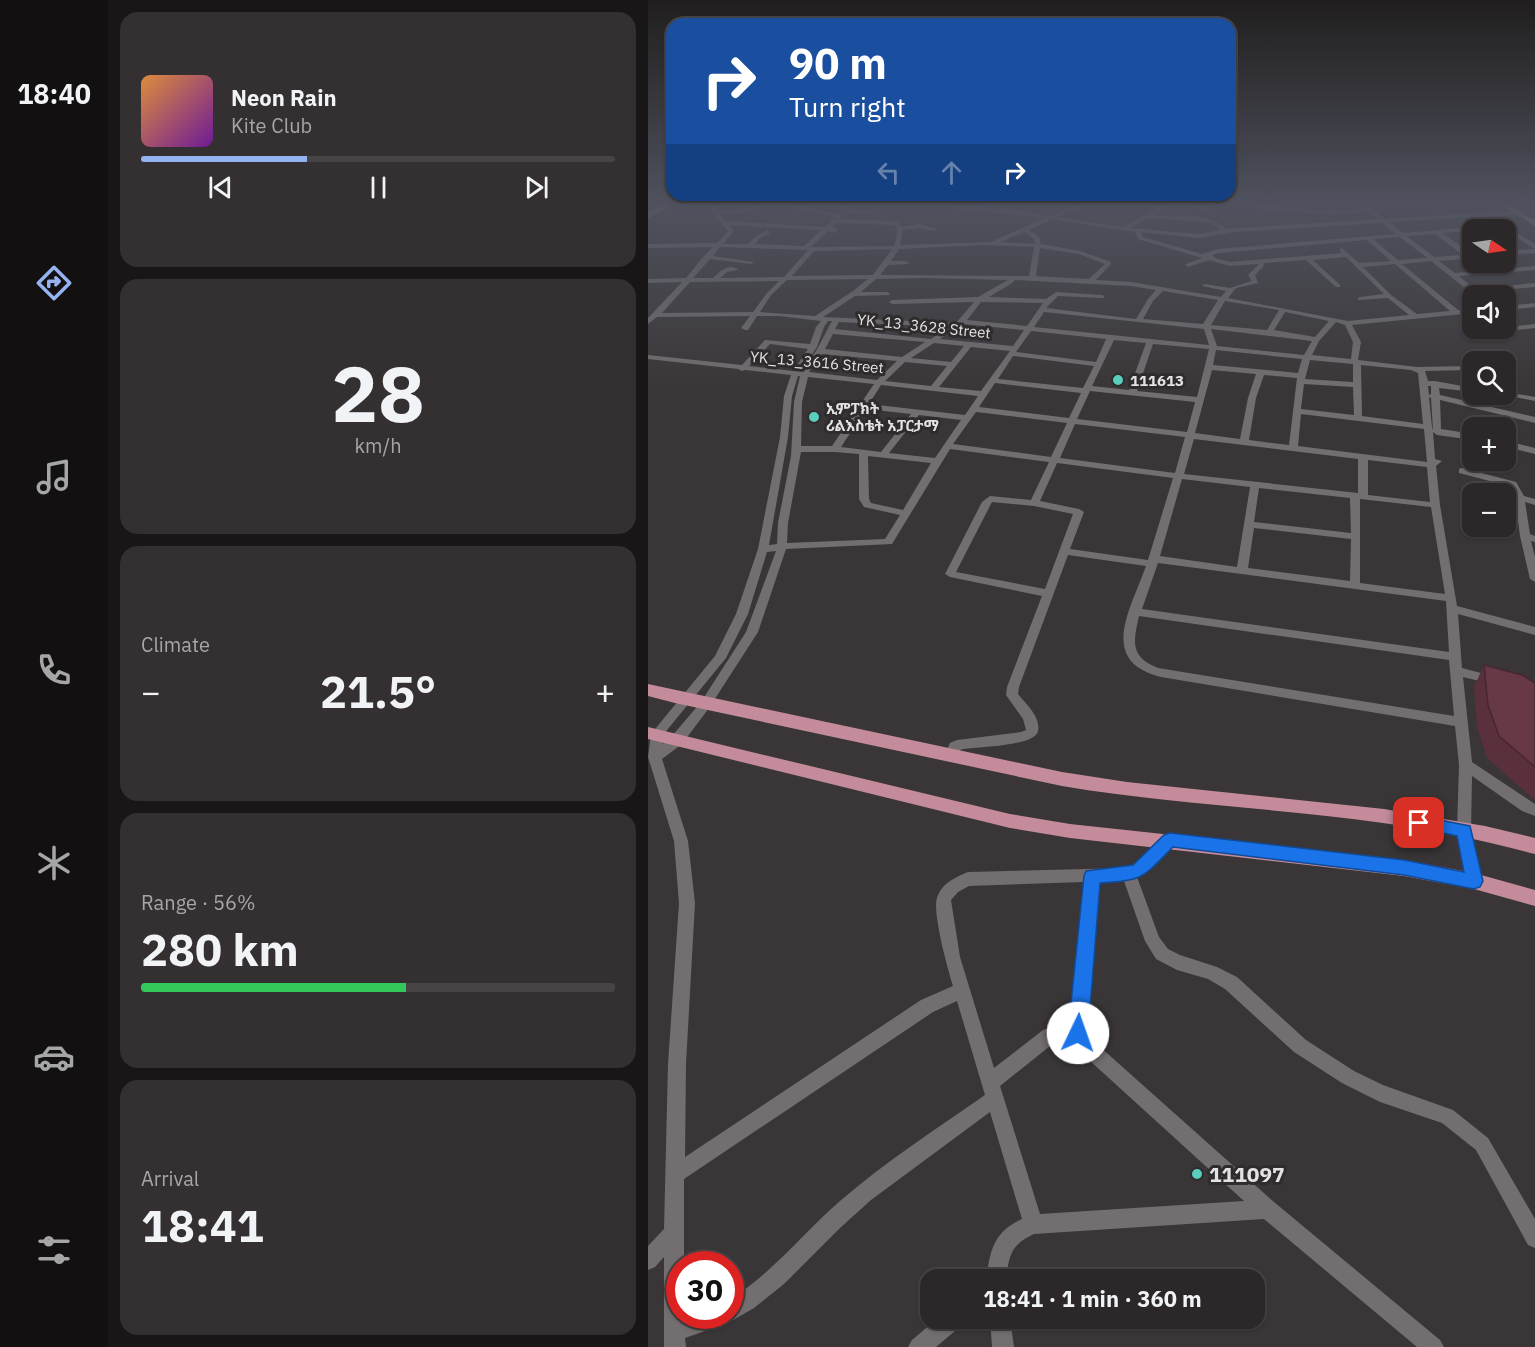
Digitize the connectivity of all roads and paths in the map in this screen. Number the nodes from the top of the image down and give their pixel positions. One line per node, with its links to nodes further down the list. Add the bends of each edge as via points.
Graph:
1 (698, 266): 23 (street)
2 (799, 266): 22 (street)
3 (884, 266): 17 (street)
4 (1035, 266): 19 (street)
5 (1106, 266): 25 (street)
6 (1260, 266): 32 (street, via 1251,275 1256,282)
7 (1316, 266): 29 (street)
8 (1359, 266): 35 (street)
9 (1401, 266): 47 (street)
10 (1442, 266): 15 (street)
11 (963, 268): 16 (street)
12 (1535, 268): 15 (street)
13 (735, 269): 24 (street, via 725,270)
14 (840, 272): 20 (street)
15 (1453, 275): 26 (street)
16 (960, 277): 17 (street); 18 (street)
17 (873, 278): 20 (street); 33 (street)
18 (1013, 278): 19 (street); 38 (street)
19 (1032, 278): 25 (street)
20 (834, 279): 22 (street)
21 (648, 280): 23 (street)
22 (783, 280): 24 (street); 48 (street)
23 (685, 281): 24 (street); 49 (street)
24 (713, 281)
25 (1091, 281): 31 (street)
26 (1466, 285)
27 (1535, 285): 30 (street)
28 (1205, 286): 32 (street)
29 (1338, 286)
30 (1516, 288)
31 (1160, 290): 39 (street); 52 (street)
32 (1231, 290): 39 (street)
33 (854, 294): 34 (street); 51 (street, via 825,311)
34 (887, 294)
35 (1389, 296): 37 (street); 50 (street)
36 (1102, 297): 40 (street, via 1056,294)
37 (1360, 299)
38 (980, 300): 40 (street); 41 (street); 56 (street)
39 (1222, 300): 44 (street); 59 (street)
40 (1048, 301): 45 (street)
41 (892, 302)
42 (1535, 305): 43 (street)
43 (1516, 307)
44 (1283, 309): 53 (street); 63 (street)
45 (1043, 310): 52 (street); 61 (street)
46 (1462, 312): 47 (street)
47 (1457, 313): 50 (street)
48 (756, 314): 49 (street); 51 (street); 58 (street)
49 (657, 315): 54 (street)
50 (1416, 317): 55 (street)
51 (827, 319): 56 (street); 62 (street); 70 (street, via 820,327)
52 (1138, 321): 59 (street)
53 (1333, 321): 55 (street); 65 (street)
54 (648, 322)
55 (1348, 323): 75 (street, via 1357,342)
56 (960, 324): 61 (street); 66 (street)
57 (1535, 326): 60 (street)
58 (745, 328)
59 (1207, 328): 63 (street); 69 (street)
60 (1516, 328)
61 (1027, 330): 64 (street); 71 (street)
62 (830, 331): 66 (street, YK_13_3628 Street); 70 (street)
63 (1270, 331): 65 (street)
64 (1111, 337): 67 (street); 77 (street)
65 (1316, 339): 72 (street)
66 (934, 340): 68 (street, YK_13_3628 Street); 74 (street)
67 (1151, 340): 69 (street); 92 (street)
68 (969, 345): 71 (street, YK_13_3628 Street); 76 (street)
69 (1213, 346): 72 (street); 78 (street)
70 (817, 349): 74 (street); 80 (street, via 768,342); 83 (street)
71 (1014, 351): 77 (street, YK_13_3628 Street); 86 (street)
72 (1307, 356): 75 (street); 84 (street)
73 (648, 357): 80 (street, YK_13_3616 Street)
74 (904, 359): 76 (street); 85 (street)
75 (1355, 362): 81 (street); 88 (street)
76 (951, 364): 89 (street)
77 (1097, 364): 91 (street)
78 (1209, 367): 82 (street); 97 (street)
79 (1462, 368): 81 (street)
80 (742, 369): 83 (street, YK_13_3616 Street)
81 (1418, 369): 87 (street)
82 (1261, 372): 84 (street); 109 (street, via 1252,391)
83 (800, 374): 85 (street, YK_13_3616 Street); 113 (street); 135 (street, via 788,396)
84 (1302, 378): 88 (street); 100 (street)
85 (880, 381): 89 (street, YK_13_3616 Street); 98 (street)
86 (995, 381): 91 (street); 93 (street)
87 (1429, 383): 90 (street); 94 (street); 106 (street)
88 (1358, 385): 103 (street)
89 (934, 387): 93 (street, YK_13_3616 Street)
90 (1462, 388)
91 (1087, 390): 92 (street); 104 (street)
92 (1132, 392): 97 (street)
93 (984, 394): 99 (street)
94 (1433, 396): 105 (street); 106 (street)
95 (1516, 396): 96 (street)
96 (1535, 399)
97 (1200, 400): 107 (street)
98 (865, 406): 101 (street); 114 (street)
99 (975, 409): 102 (street); 104 (street)
100 (1299, 411): 103 (street); 112 (street)
101 (916, 413): 102 (street); 117 (street)
102 (968, 418): 110 (street)
103 (1358, 418): 106 (street)
104 (1072, 420): 107 (street); 120 (street)
105 (1535, 420)
106 (1433, 429): 108 (street); 121 (street)
107 (1190, 435): 109 (street); 123 (street)
108 (1462, 435)
109 (1244, 442): 112 (street)
110 (949, 446): 119 (street); 120 (street)
111 (1516, 446): 115 (street)
112 (1293, 447): 118 (street)
113 (797, 449): 114 (street); 134 (street)
114 (835, 449): 116 (street)
115 (1535, 451)
116 (863, 453): 117 (street); 130 (street, via 867,505)
117 (883, 454): 119 (street)
118 (1363, 456): 121 (street); 125 (street)
119 (937, 460): 130 (street)
120 (1054, 461): 123 (street); 128 (street)
121 (1431, 465): 129 (street)
122 (1462, 471): 126 (street, via 1507,481)
123 (1178, 476): 124 (street); 137 (street)
124 (1255, 485): 125 (street); 131 (street)
125 (1359, 496): 129 (street); 132 (street)
126 (1520, 498): 127 (street); 133 (street)
127 (1535, 502)
128 (1034, 503): 136 (street, via 1079,512); 142 (street, via 987,500 950,574)
129 (1435, 505): 143 (street)
130 (905, 513): 134 (street, via 888,542)
131 (1248, 524): 132 (street); 138 (street)
132 (1356, 537): 140 (street)
133 (1530, 537): 139 (street)
134 (782, 547): 135 (street); 151 (street, via 752,632)
135 (763, 549): 150 (street, via 742,614 720,658)
136 (1064, 551): 137 (street); 142 (street)
137 (1153, 561): 138 (street); 144 (street)
138 (1242, 571): 140 (street)
139 (1534, 578): 141 (street)
140 (1355, 585): 143 (street)
141 (1535, 591)
142 (1047, 593): 155 (street, via 1012,687 1012,695 1029,716 1032,732 1024,738 962,744 955,747)
143 (1451, 603): 145 (street); 146 (street)
144 (1136, 612): 146 (street); 152 (street, via 1130,649 1140,665 1149,670)
145 (1535, 631)
146 (1456, 657): 147 (street)
147 (1456, 670): 148 (street); 152 (street)
148 (1504, 685)
149 (648, 690): 150 (main road)
150 (685, 700): 151 (main road); 153 (street)
151 (705, 705): 154 (street); 155 (main road)
152 (1462, 722): 157 (street)
153 (652, 734): 154 (main road); 156 (street)
154 (677, 740): 156 (street); 160 (main road, via 1010,820 1070,831)
155 (951, 756): 159 (main road, via 1126,789 1397,818)
156 (655, 757): 169 (street, via 681,841 687,903)
157 (1466, 765): 158 (street); 159 (street)
158 (1535, 810)
159 (1464, 831): 161 (main road); 164 (street)
160 (1170, 840): 162 (street); 164 (main road, via 1404,868)
161 (1535, 846)
162 (1130, 874): 163 (street); 173 (street, via 1153,941 1162,954 1231,983 1300,1046 1348,1077 1380,1093 1447,1116 1482,1144)
163 (1092, 876): 166 (street, via 983,878 955,884 944,901 952,957); 167 (street)
164 (1474, 881): 165 (main road)
165 (1535, 898)
166 (962, 990): 168 (street); 169 (street, via 927,1006)
167 (1077, 1024): 168 (street, via 1049,1036); 170 (street, via 1084,1044)
168 (992, 1091): 171 (street); 176 (street, via 887,1175 819,1233 766,1287)
169 (675, 1174): 172 (street)
170 (1267, 1209): 171 (street); 183 (street)
171 (1033, 1224): 175 (street, via 1005,1240)
172 (674, 1233): 174 (street); 180 (street)
173 (1535, 1238)
174 (648, 1260)
175 (998, 1269)
176 (744, 1302)
177 (695, 1329): 180 (street)
178 (941, 1329): 181 (street)
179 (1001, 1329): 182 (street)
180 (675, 1339)
181 (919, 1347)
182 (1003, 1347)
183 (1433, 1347)

